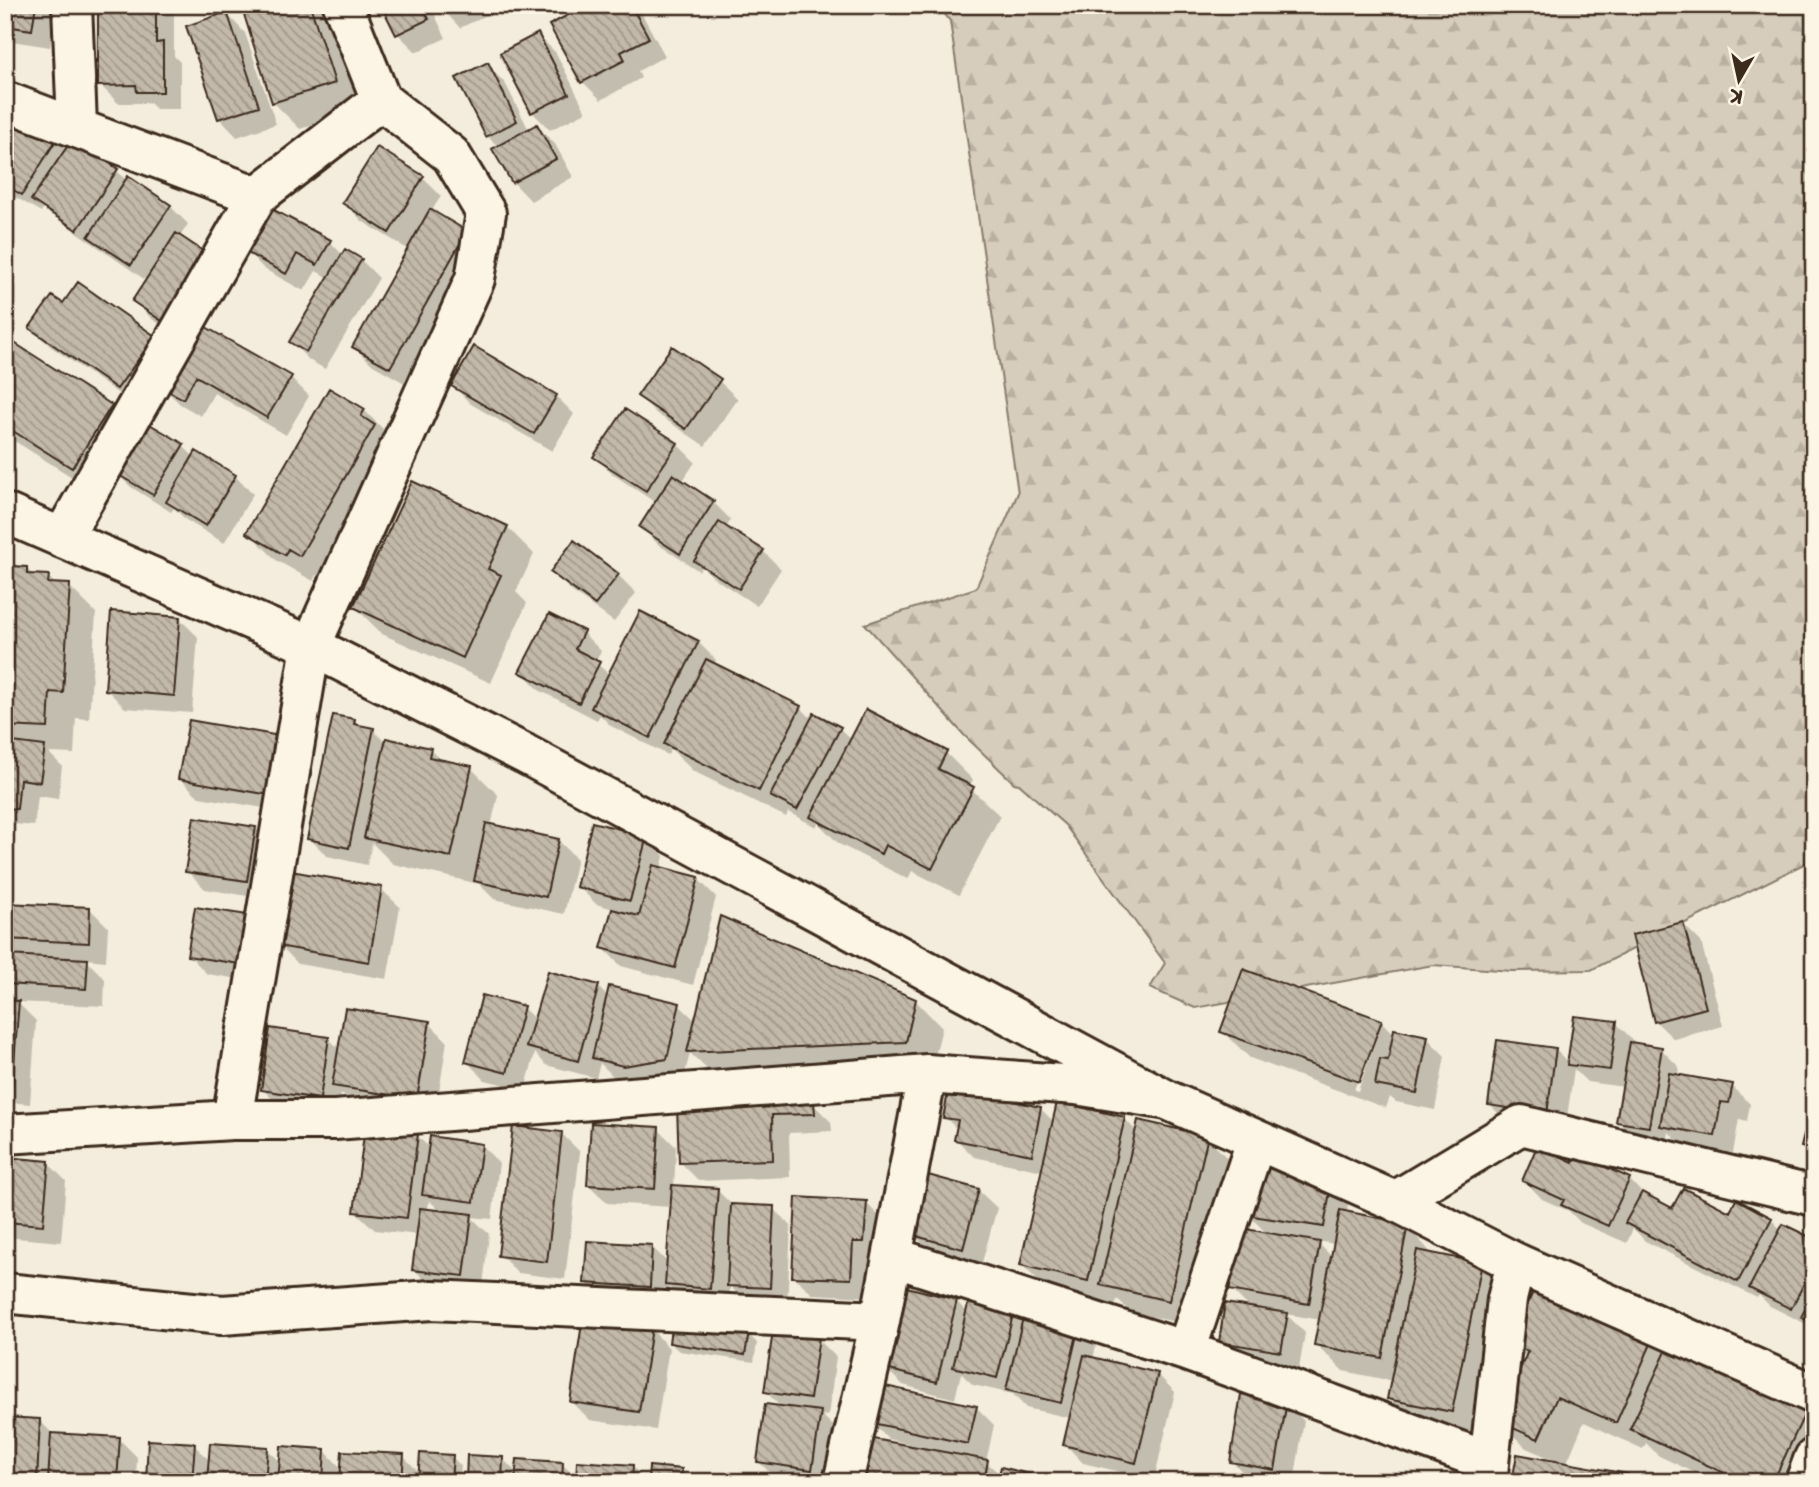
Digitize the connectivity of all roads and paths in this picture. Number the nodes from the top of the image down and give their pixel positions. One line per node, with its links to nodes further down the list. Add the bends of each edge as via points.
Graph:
1 (72, 5): 5 (street)
2 (343, 5): 3 (street)
3 (381, 100): 6 (street); 9 (street, via 451,155 486,213 475,279)
4 (5, 101): 5 (street)
5 (77, 125): 6 (street)
6 (257, 196): 8 (street)
7 (5, 513): 8 (street)
8 (62, 538): 9 (street)
9 (311, 646): 11 (street, via 525,754); 12 (street)
10 (927, 1074): 11 (street, via 1076,1085); 12 (street, via 335,1120); 17 (street)
11 (1167, 1100): 14 (street)
12 (232, 1119): 13 (street)
13 (5, 1134)
14 (1256, 1141): 16 (street); 21 (street)
15 (1814, 1196): 16 (street, via 1521,1125)
16 (1395, 1201): 18 (street)
17 (893, 1257): 20 (street); 21 (street)
18 (1516, 1264): 22 (street); 24 (street, via 1507,1298)
19 (5, 1293): 20 (street, via 222,1315 432,1300)
20 (880, 1321): 25 (street)
21 (1186, 1351): 24 (street)
22 (1814, 1394)
23 (1814, 1458): 26 (street)
24 (1487, 1472)
25 (844, 1482)
26 (1805, 1482)

